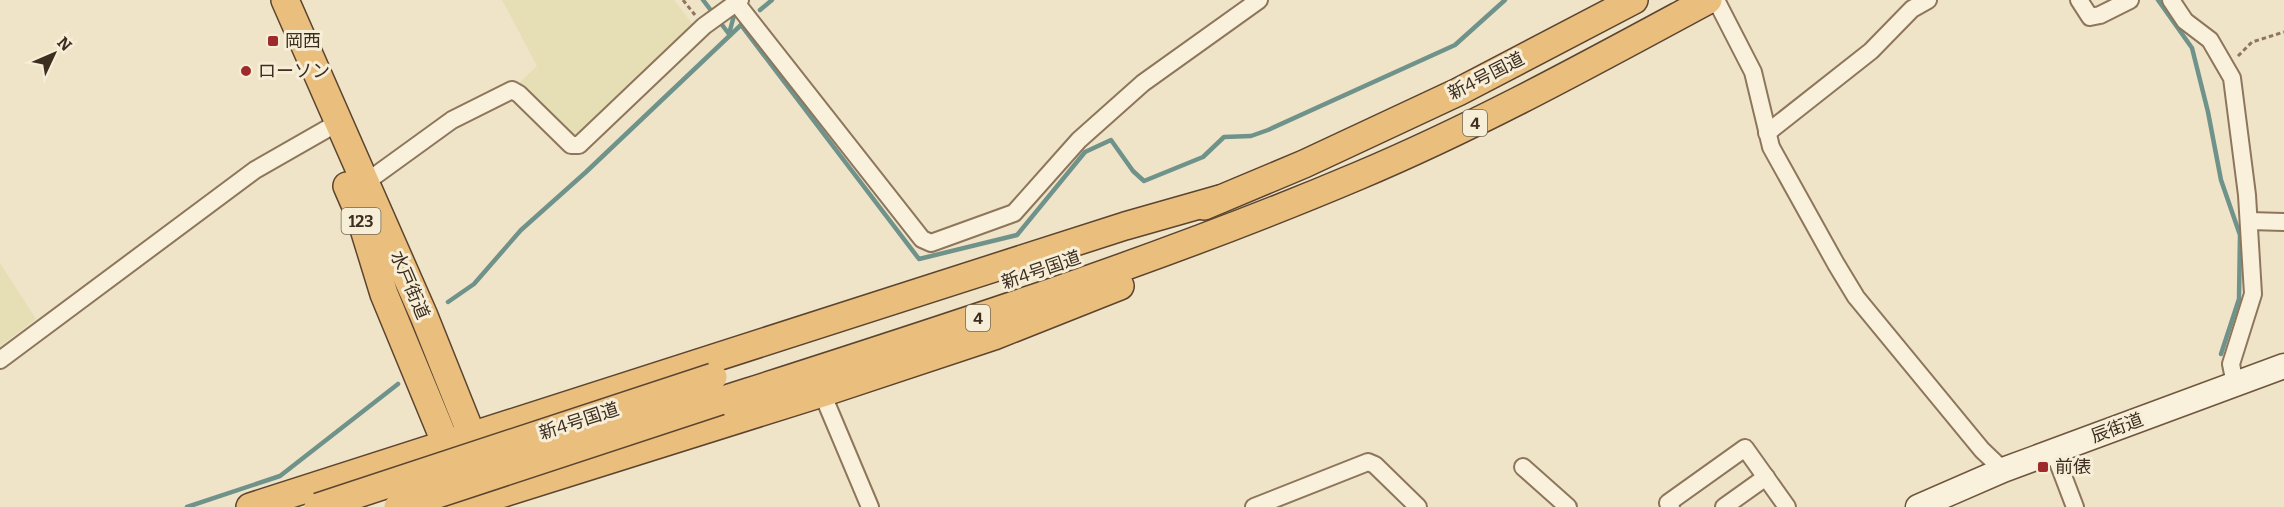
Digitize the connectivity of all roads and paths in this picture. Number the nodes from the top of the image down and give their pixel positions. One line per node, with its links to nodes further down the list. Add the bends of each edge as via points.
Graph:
1 (269, 0): 14 (highway, 水戸街道 / 123)
2 (285, 0): 14 (highway, 水戸街道 / 123)
3 (1259, 0): 11 (street, via 1143,83 1078,140 1014,213 932,243 922,239)
4 (1634, 0): 17 (highway, 新4号国道 / 4, via 1458,92)
5 (1708, 0): 20 (highway, 新4号国道 / 4, via 1470,125)
6 (1716, 0): 15 (street, via 1753,72)
7 (1928, 0): 15 (street, via 1912,9 1871,51)
8 (2079, 0): 9 (street, via 2090,17)
9 (2130, 0)
10 (2171, 0): 13 (street, via 2185,21 2210,39)
11 (737, 1): 16 (street, via 704,26 579,145 571,145 512,90 452,120)
12 (2284, 32): 13 (path, via 2245,47 2238,55)
13 (2232, 78): 18 (street)
14 (331, 126): 16 (highway, 水戸街道 / 123); 21 (street, via 255,170); 26 (highway, 水戸街道 / 123, via 384,294)
15 (1767, 133): 29 (street, via 1771,147 1856,297)
16 (365, 183): 26 (highway, 水戸街道 / 123, via 424,316)
17 (1220, 199): 24 (highway, 新4号国道 / 4, via 1134,237); 26 (highway)
18 (2249, 221): 19 (street); 23 (street, via 2253,294 2231,364)
19 (2284, 222)
20 (1233, 228): 24 (highway, 新4号国道 / 4, via 989,314); 25 (highway, via 1149,275 994,336)
21 (0, 360)
22 (2284, 366): 23 (main road, 辰街道)
23 (2235, 384): 27 (main road, 辰街道)
24 (717, 389): 34 (highway, 新4号国道 / 4, bridge); 35 (highway, 新4号国道 / 4, bridge)
25 (822, 393): 31 (highway); 36 (street)
26 (460, 440): 31 (highway, 水戸街道 / 123); 32 (highway, 水戸街道 / 123); 33 (highway)
27 (2054, 452): 29 (main road, 辰街道); 44 (street)
28 (1523, 467): 39 (street)
29 (2003, 471): 43 (main road, 辰街道)
30 (1766, 477): 40 (street, via 1745,448 1668,503); 41 (street); 42 (street)
31 (498, 501): 32 (highway)
32 (466, 506)
33 (250, 507)
34 (318, 507)
35 (398, 507)
36 (870, 507)
37 (1254, 507): 38 (street, via 1368,462)
38 (1418, 507)
39 (1568, 507)
40 (1671, 507)
41 (1724, 507)
42 (1787, 507)
43 (1918, 507)
44 (2075, 507)

